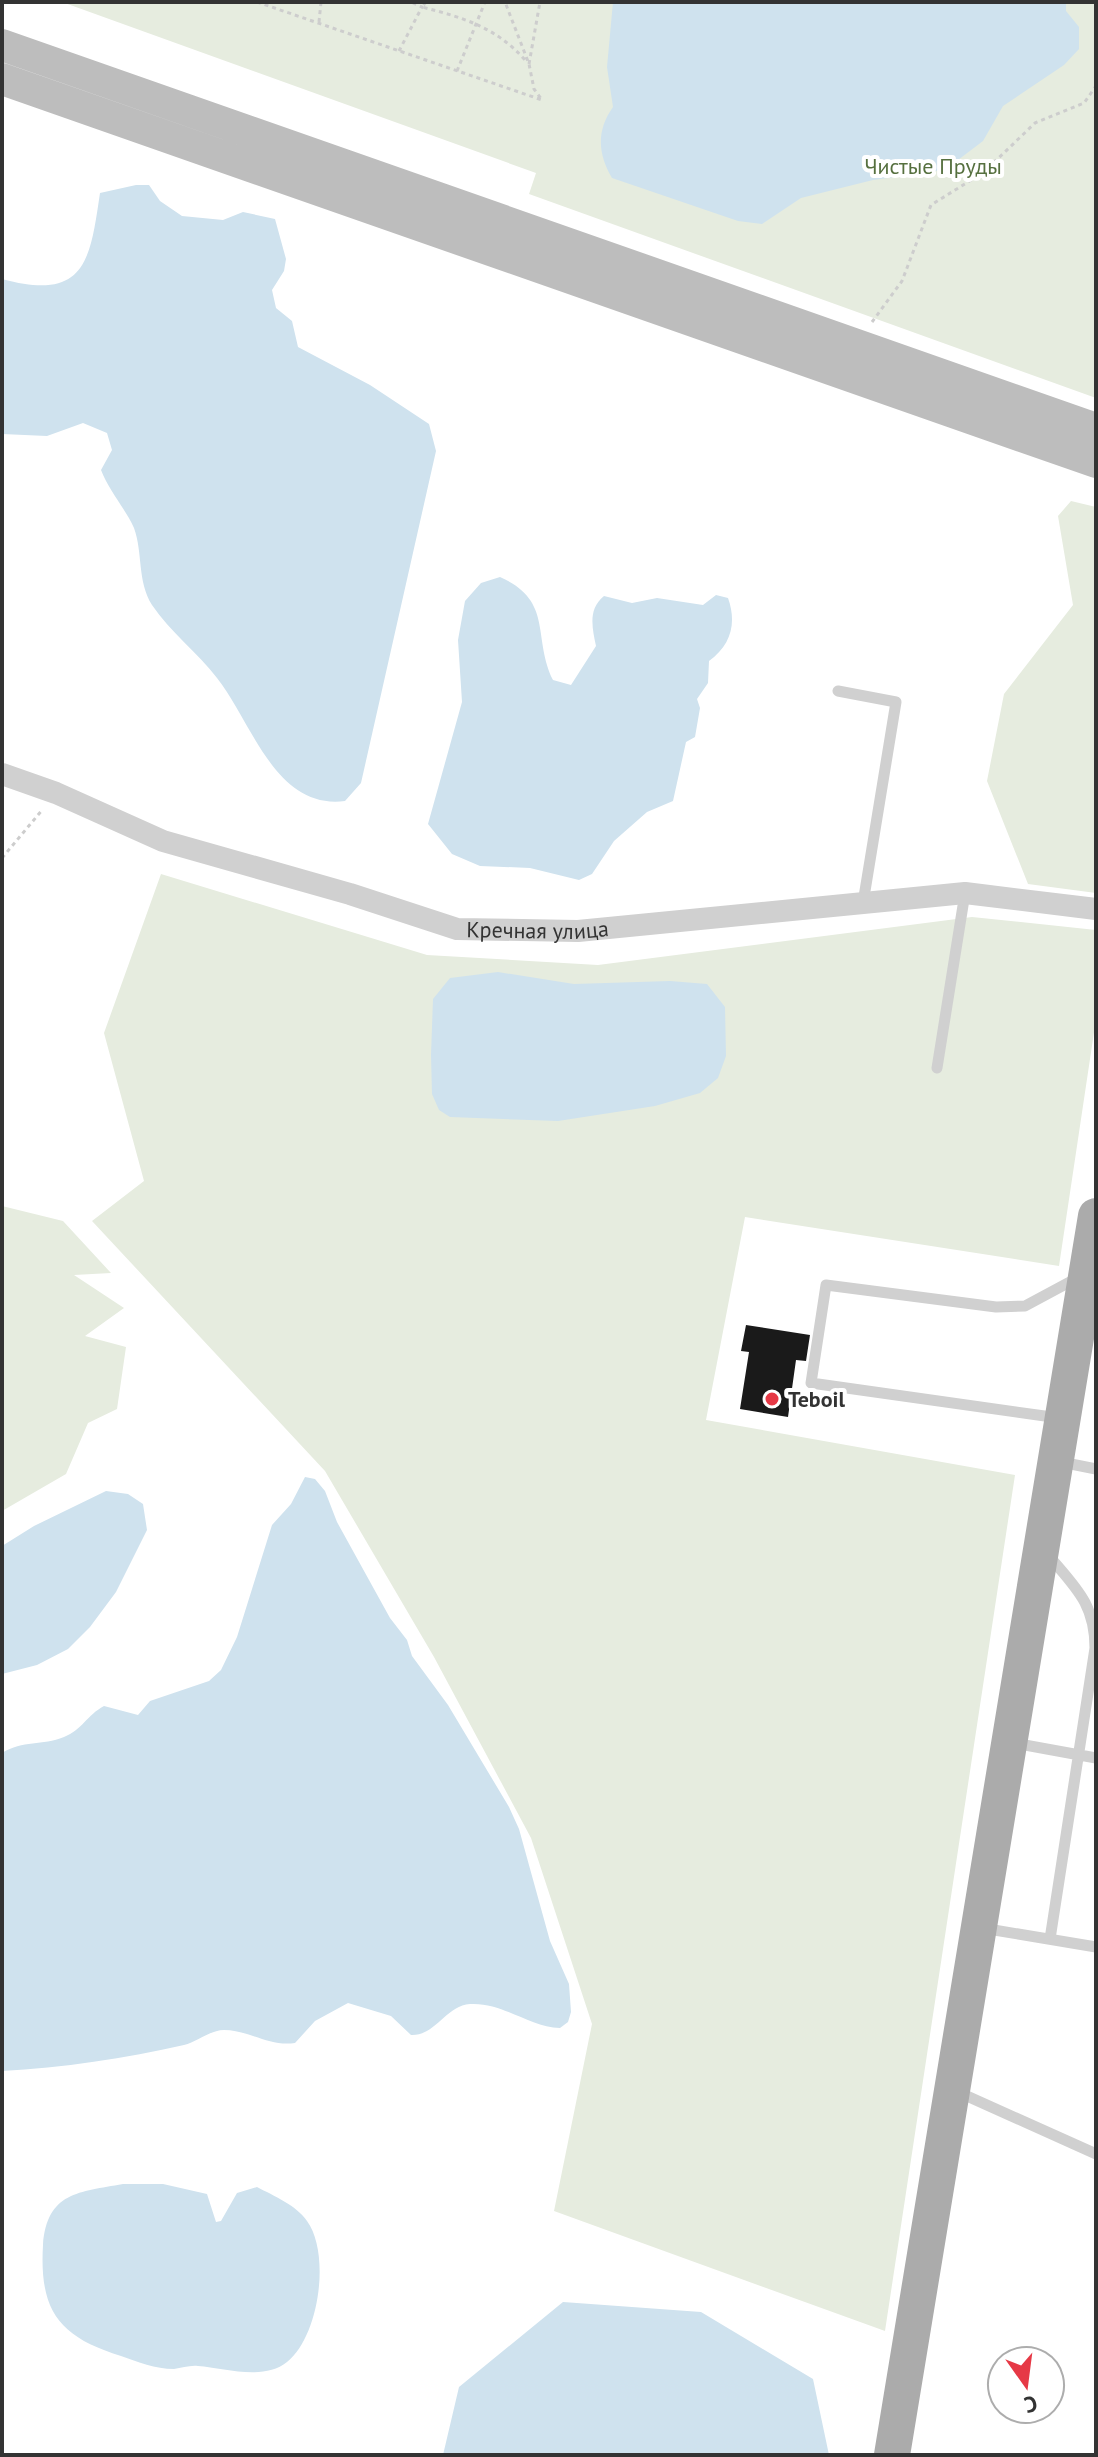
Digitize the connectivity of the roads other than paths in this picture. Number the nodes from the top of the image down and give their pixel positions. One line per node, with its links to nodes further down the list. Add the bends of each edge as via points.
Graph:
1 (2, 45): 3 (main road)
2 (2, 79): 4 (main road)
3 (1096, 429)
4 (1096, 462)
5 (838, 691): 8 (lane, via 896,702)
6 (2, 774): 8 (street, Кречная улица, via 163,841 457,929 578,931)
7 (965, 893): 8 (street, Кречная улица); 9 (street, Кречная улица); 10 (lane)
8 (863, 903)
9 (1096, 909)
10 (937, 1068)
11 (1096, 1216): 12 (main road)
12 (1086, 1273): 13 (main road); 13 (lane, via 1025,1306 996,1307 826,1285 811,1383)
13 (1062, 1419): 14 (main road)
14 (1055, 1461): 15 (lane); 16 (main road)
15 (1096, 1469)
16 (1041, 1546): 17 (main road); 18 (lane, via 1089,1604 1095,1627)
17 (1009, 1742): 18 (lane); 20 (main road)
18 (1079, 1755): 19 (lane); 21 (lane)
19 (1096, 1758)
20 (980, 1927): 21 (lane); 23 (main road)
21 (1050, 1939): 22 (lane)
22 (1096, 1947)
23 (951, 2089): 24 (lane); 25 (main road)
24 (1096, 2154)
25 (892, 2455)

